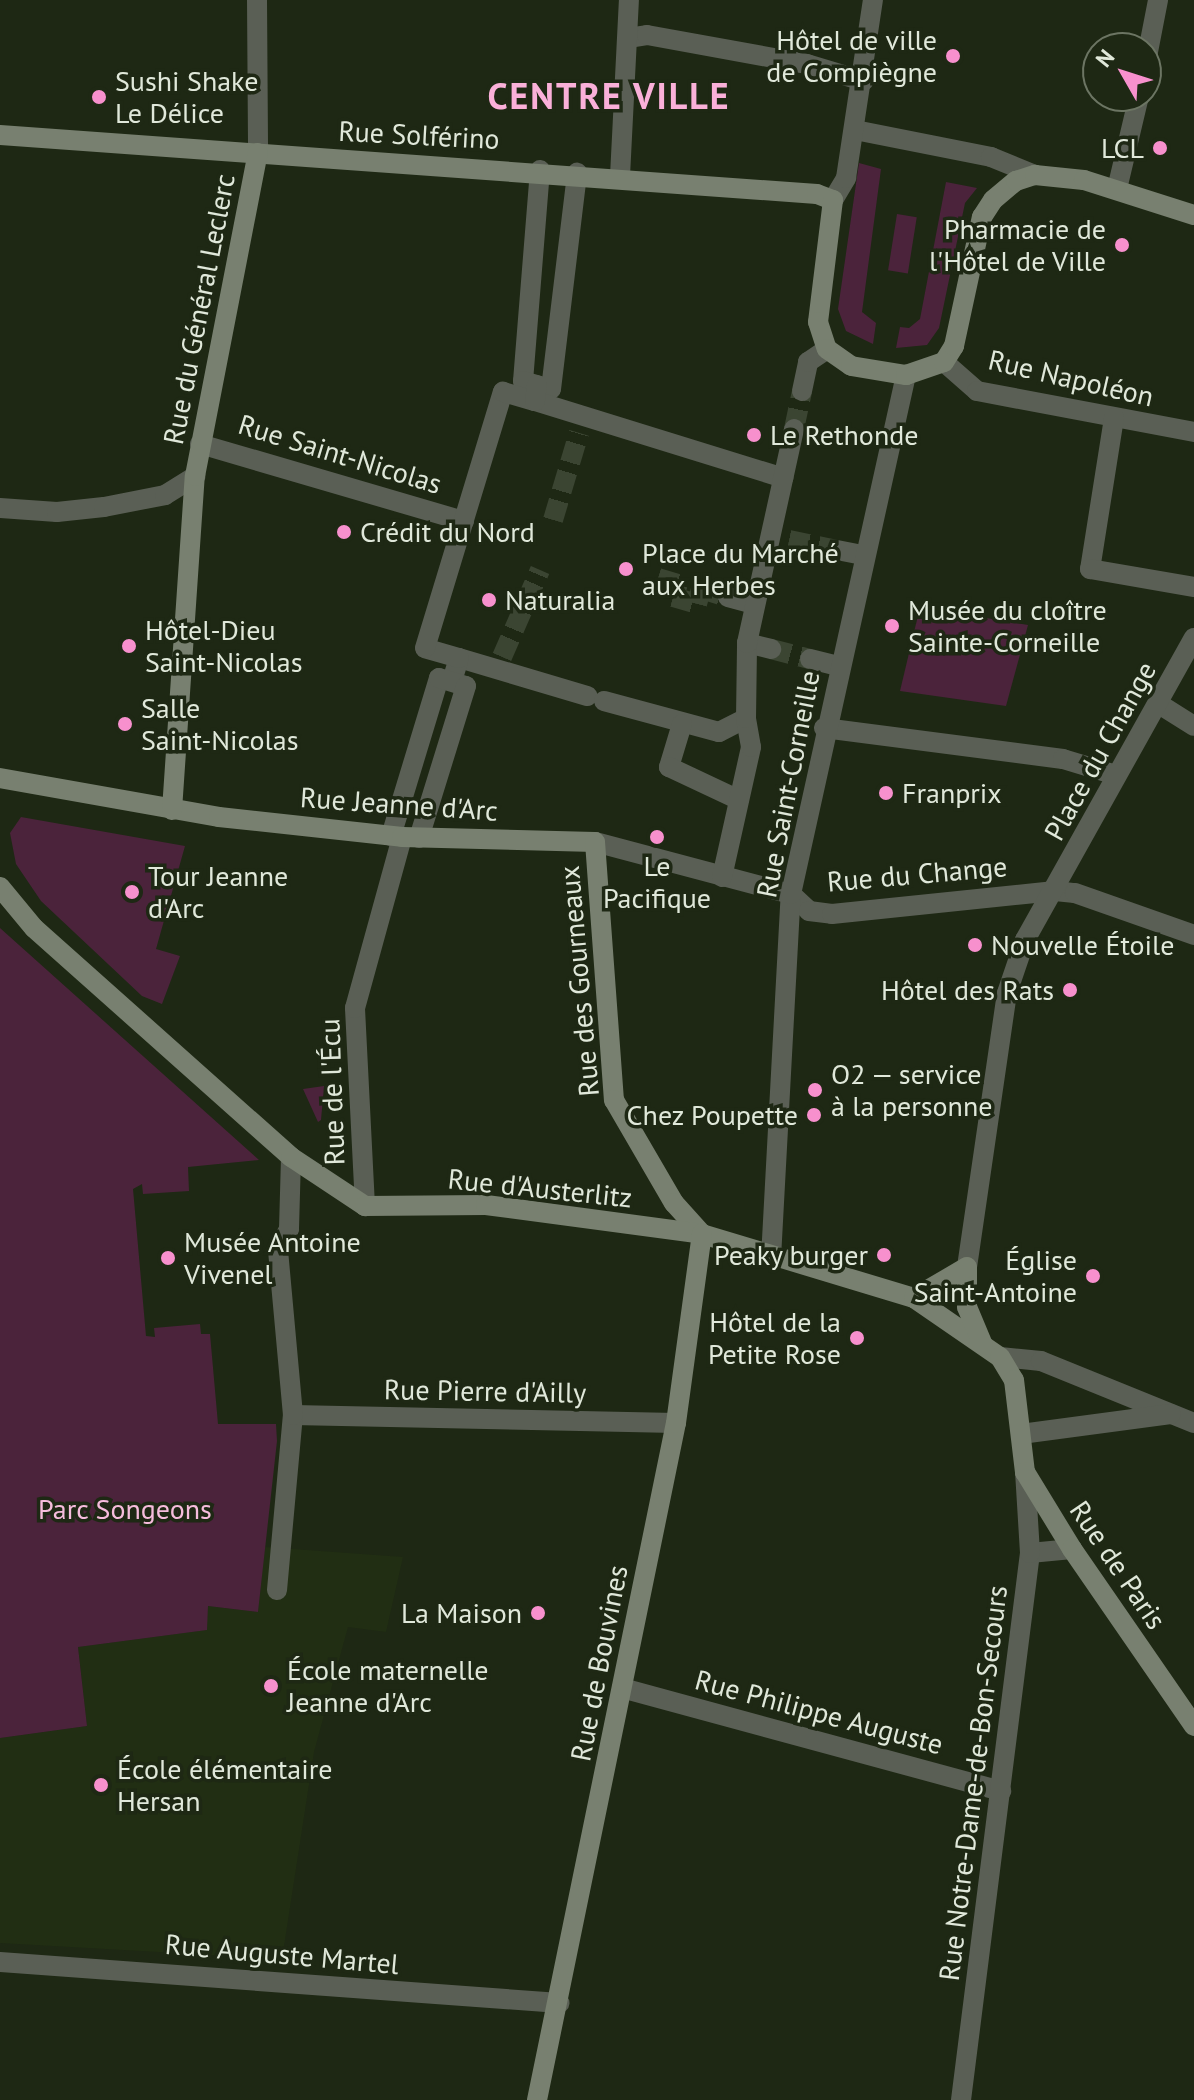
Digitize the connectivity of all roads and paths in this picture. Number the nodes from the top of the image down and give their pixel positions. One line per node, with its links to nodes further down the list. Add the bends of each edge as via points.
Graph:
1 (257, 0): 11 (street)
2 (629, 0): 6 (street)
3 (873, 0): 7 (street)
4 (1158, 0): 5 (street)
5 (1152, 32)
6 (628, 38): 7 (street, via 647,35 807,64); 15 (street)
7 (863, 81): 9 (street)
8 (1135, 112): 16 (street)
9 (855, 130): 14 (street, via 980,154); 17 (street, via 846,178)
10 (0, 135): 11 (street, Rue Solférino)
11 (258, 153): 12 (street, Rue Solférino); 27 (street, Rue du Général Leclerc)
12 (540, 170): 13 (street, Rue Solférino); 23 (street, via 523,381)
13 (577, 173): 15 (street, Rue Solférino); 23 (street, via 551,389)
14 (1035, 175): 16 (street); 20 (street, via 1003,189 982,217 954,346)
15 (620, 176): 17 (street, Rue Solférino, via 791,188)
16 (1117, 189): 18 (street)
17 (833, 200): 19 (street, via 818,322)
18 (1194, 215)
19 (827, 349): 21 (street, via 851,366); 22 (street, via 808,362)
20 (944, 362): 21 (street); 24 (street, Rue Napoléon, via 977,391)
21 (906, 375): 33 (street, Rue Saint-Corneille)
22 (802, 391)
23 (536, 393): 29 (street, via 582,425); 31 (street, via 503,392)
24 (1114, 418): 26 (street, Rue Napoléon); 34 (street, via 1090,569)
25 (794, 429): 29 (street)
26 (1194, 432)
27 (200, 444): 28 (street, Rue du Général Leclerc); 31 (street, Rue Saint-Nicolas)
28 (195, 476): 30 (street, via 165,495 104,507 57,512); 54 (street, Rue du Général Leclerc)
29 (783, 478): 36 (street, via 780,539)
30 (0, 508)
31 (464, 521): 41 (street, via 425,648)
32 (837, 550): 33 (street)
33 (863, 555): 43 (street, Rue Saint-Corneille)
34 (1194, 587)
35 (728, 597): 36 (street)
36 (755, 604): 38 (street)
37 (1194, 638): 46 (street, Place du Change)
38 (747, 643): 39 (street); 47 (street)
39 (771, 649)
40 (502, 657): 45 (street, via 555,679)
41 (459, 658): 44 (street); 45 (street)
42 (810, 659): 43 (street)
43 (838, 666): 50 (street, Rue Saint-Corneille)
44 (452, 681): 55 (street, via 439,678); 55 (street, via 466,686)
45 (554, 686): 48 (street)
46 (1159, 704): 49 (street); 51 (street, Place du Change)
47 (746, 718): 48 (street, via 719,732); 53 (street, via 751,747)
48 (682, 724): 53 (street, via 669,767)
49 (1194, 726)
50 (824, 728): 51 (street, via 1063,759); 60 (street, Rue Saint-Corneille)
51 (1116, 775): 59 (street, Place du Change)
52 (0, 778): 54 (street, Rue Jeanne d'Arc)
53 (739, 800): 57 (street)
54 (172, 810): 55 (street, Rue Jeanne d'Arc)
55 (404, 837): 56 (street, Rue Jeanne d'Arc); 63 (street, Rue de l'Écu, via 355,1008)
56 (595, 842): 57 (street, Rue Jeanne d'Arc); 64 (street, Rue des Gourneaux, via 614,1100 674,1203)
57 (722, 877): 60 (street, Rue Jeanne d'Arc)
58 (0, 887): 62 (street, via 34,928)
59 (1055, 891): 60 (street, Rue du Change, via 832,914 809,911); 61 (street, Rue du Change, via 1075,893); 66 (street, Place du Change, via 1025,940 1007,993)
60 (791, 894): 65 (street, Rue Saint-Corneille)
61 (1194, 935)
62 (291, 1157): 63 (street); 70 (street, via 289,1229 278,1249)
63 (365, 1206): 64 (street, Rue d'Austerlitz, via 486,1205)
64 (702, 1234): 65 (street, Rue d'Austerlitz); 71 (street, Rue de Bouvines)
65 (771, 1258): 67 (street, Rue d'Austerlitz)
66 (967, 1267): 67 (street); 68 (street, via 967,1307)
67 (914, 1298): 68 (street, Rue d'Austerlitz)
68 (992, 1351): 69 (street, via 1041,1361); 73 (street, via 1014,1380)
69 (1171, 1414): 72 (street); 73 (street)
70 (293, 1415): 71 (street, Rue Pierre d'Ailly); 77 (street)
71 (676, 1423): 78 (street, Rue de Bouvines)
72 (1194, 1423)
73 (1021, 1434): 74 (street)
74 (1025, 1472): 75 (street, Rue de Paris); 76 (street, Rue Notre-Dame-de-Bon-Secours)
75 (1072, 1549): 76 (street); 79 (street, Rue de Paris)
76 (1030, 1553): 80 (street, Rue Notre-Dame-de-Bon-Secours)
77 (277, 1590)
78 (622, 1688): 80 (street, Rue Philippe Auguste); 82 (street, Rue de Bouvines)
79 (1194, 1726)
80 (1001, 1791): 84 (street, Rue Notre-Dame-de-Bon-Secours)
81 (0, 1962): 82 (street, Rue Auguste Martel)
82 (559, 2003): 83 (street, Rue de Bouvines)
83 (537, 2100)
84 (961, 2100)

